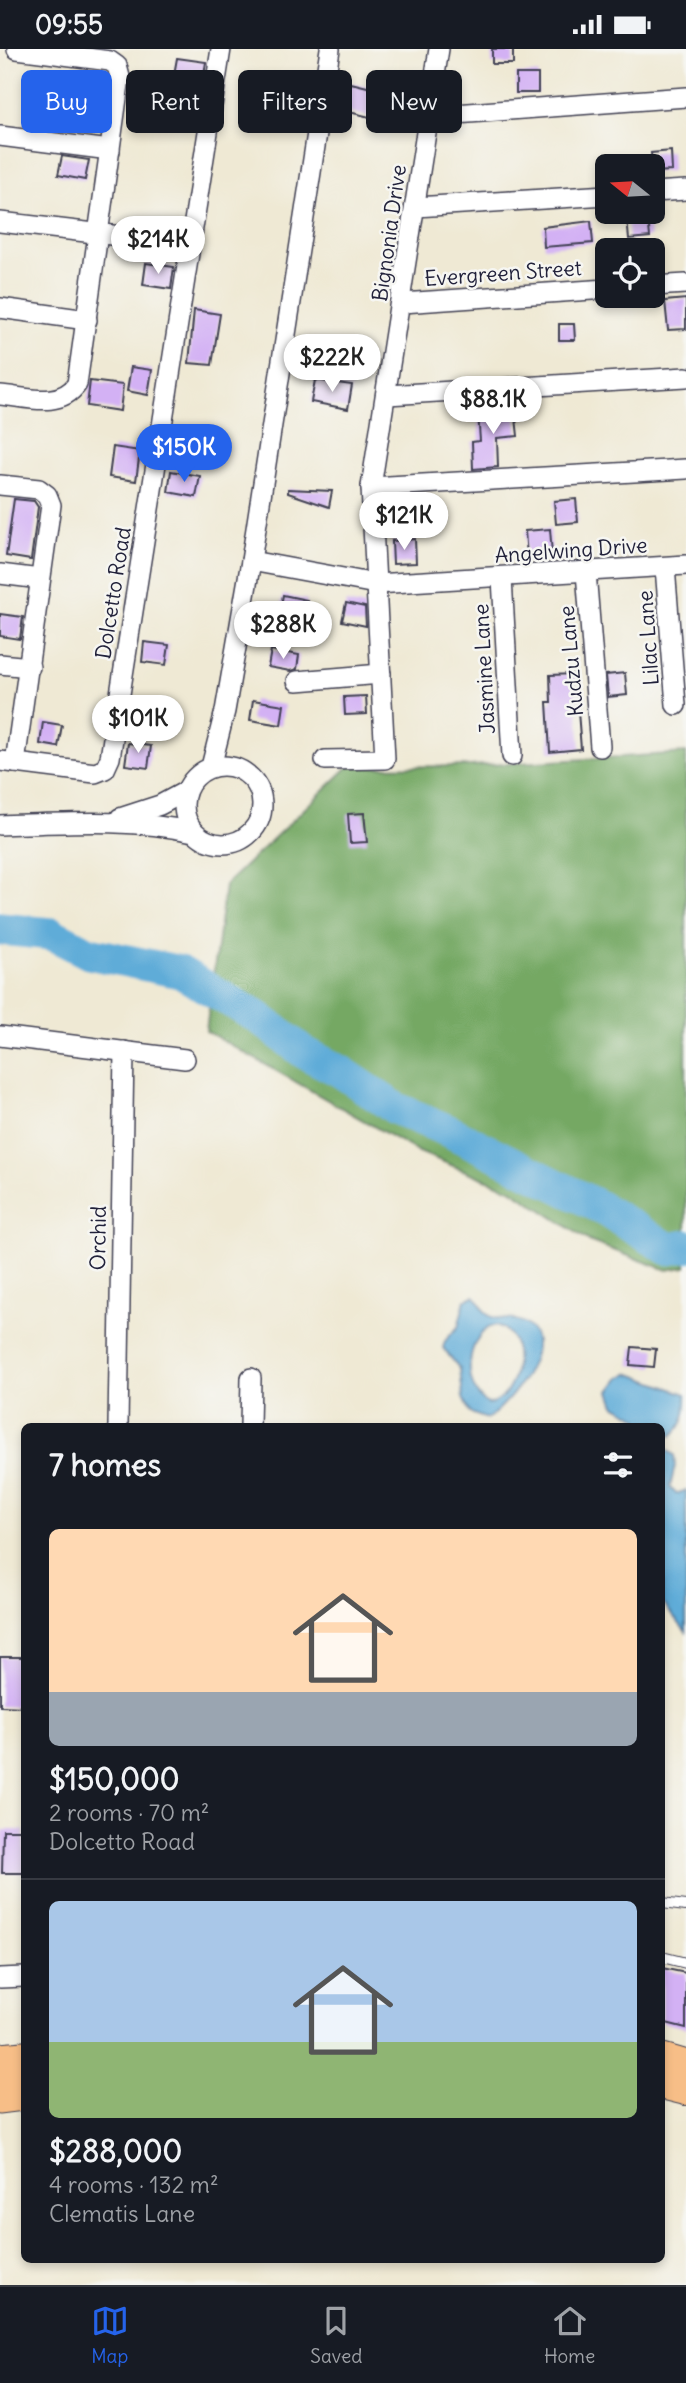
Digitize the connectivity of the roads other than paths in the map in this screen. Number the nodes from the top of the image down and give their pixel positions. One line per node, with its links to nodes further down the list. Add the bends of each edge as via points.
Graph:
1 (17, 49): 10 (street, via 110,61 117,66 120,77)
2 (221, 49): 17 (street, Dolcetto Road)
3 (330, 49): 30 (street)
4 (439, 49): 5 (street, Bignonia Drive)
5 (436, 70)
6 (686, 96): 7 (street)
7 (462, 113)
8 (426, 133): 14 (street, Bignonia Drive)
9 (0, 136): 10 (street)
10 (110, 151): 16 (street)
11 (686, 190): 12 (street)
12 (665, 191)
13 (595, 196): 14 (street)
14 (416, 207): 21 (street, Bignonia Drive)
15 (0, 222): 16 (street)
16 (100, 233): 17 (street); 23 (street)
17 (190, 244): 47 (street, Dolcetto Road, via 110,758 105,769 95,773)
18 (686, 284): 19 (street)
19 (665, 285)
20 (595, 290): 21 (street, Evergreen Street)
21 (402, 303): 26 (street, Bignonia Drive)
22 (0, 308): 23 (street)
23 (87, 320): 25 (street, via 77,384 70,394 50,400)
24 (686, 377): 26 (street)
25 (0, 395)
26 (387, 395): 29 (street, Bignonia Drive)
27 (686, 469): 29 (street)
28 (0, 485): 36 (street, via 39,489 47,495 51,505)
29 (371, 488): 37 (street, Bignonia Drive)
30 (251, 561): 37 (street, Angelwing Drive); 43 (street)
31 (686, 565): 32 (street, Angelwing Drive)
32 (665, 567): 33 (street, Angelwing Drive); 42 (street, Lilac Lane)
33 (586, 572): 35 (street, Angelwing Drive); 44 (street, Kudzu Lane)
34 (0, 574): 36 (street)
35 (502, 578): 37 (street, Angelwing Drive); 45 (street, Jasmine Lane)
36 (40, 579): 39 (street)
37 (376, 584): 40 (street, Bignonia Drive)
38 (0, 664): 39 (street)
39 (30, 667): 47 (street)
40 (381, 674): 41 (street); 46 (street, Bignonia Drive, via 385,758)
41 (297, 681)
42 (676, 705)
43 (225, 711): 48 (street); 49 (street)
44 (600, 747)
45 (512, 757)
46 (325, 759)
47 (8, 762)
48 (211, 767): 49 (street); 50 (street, via 200,772)
49 (236, 767): 53 (street, via 256,783 263,808 260,821 242,840 230,844 217,844)
50 (186, 791): 51 (street); 53 (street, via 184,813)
51 (109, 822): 52 (street); 53 (street, via 165,825)
52 (0, 825)
53 (194, 832)
54 (0, 1036): 55 (street)
55 (124, 1051): 56 (street); 58 (street, Orchid)
56 (185, 1059)
57 (251, 1378): 59 (street)
58 (118, 1423)
59 (250, 1423)
60 (665, 1903): 61 (lane)
61 (686, 1906)
62 (665, 1959): 63 (lane)
63 (686, 1963)
64 (21, 1977): 65 (street)
65 (0, 1978)
66 (665, 2040): 67 (highway)
67 (686, 2045)
68 (21, 2060): 69 (highway)
69 (0, 2063)
70 (665, 2063): 71 (highway)
71 (686, 2069)
72 (665, 2084): 73 (main road)
73 (686, 2089)
74 (21, 2092): 75 (highway)
75 (0, 2095)

